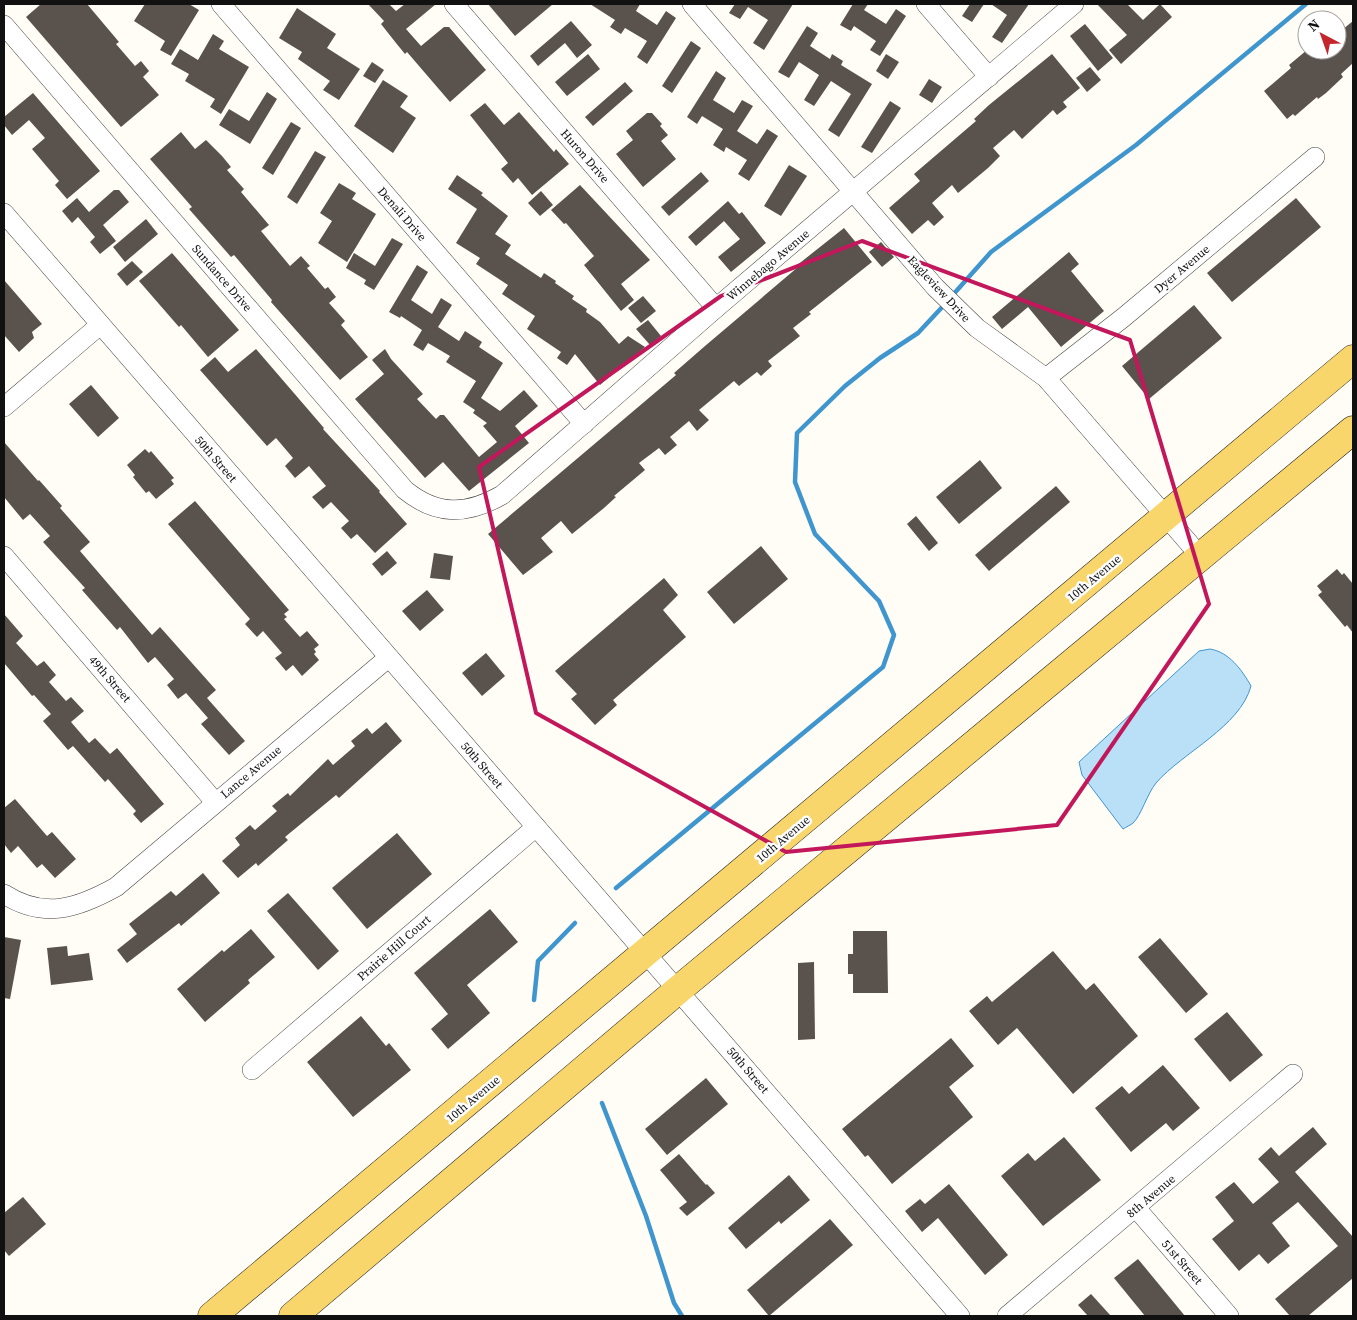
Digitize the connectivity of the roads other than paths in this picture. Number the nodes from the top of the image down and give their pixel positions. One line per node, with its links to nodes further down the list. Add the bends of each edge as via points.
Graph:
1 (221, 4): 16 (street, Denali Drive)
2 (454, 4): 11 (street, Huron Drive)
3 (692, 4): 9 (street, Eagleview Drive)
4 (926, 4): 7 (street)
5 (1074, 4): 7 (street, Winnebago Avenue)
6 (4, 25): 18 (street, Sundance Drive, via 405,490 421,503)
7 (989, 77): 9 (street, Winnebago Avenue)
8 (1315, 157): 14 (street, Dyer Avenue)
9 (855, 192): 11 (street, Winnebago Avenue); 14 (street, Eagleview Drive, via 953,307)
10 (4, 213): 12 (street, 50th Street)
11 (716, 308): 16 (street, Winnebago Avenue)
12 (100, 325): 15 (street); 22 (street, 50th Street)
13 (1353, 359): 19 (main road, 10th Avenue)
14 (1046, 378): 19 (street, Eagleview Drive)
15 (4, 407)
16 (584, 424): 18 (street, Winnebago Avenue, via 502,494 483,506)
17 (1353, 430): 21 (main road)
18 (454, 511)
19 (1166, 518): 21 (street, Eagleview Drive); 26 (main road, 10th Avenue)
20 (4, 556): 23 (street, 49th Street)
21 (1201, 557): 27 (main road)
22 (388, 658): 23 (street, Lance Avenue); 24 (street, 50th Street)
23 (215, 802): 25 (street, Lance Avenue, via 116,887 74,906 52,910 30,906)
24 (536, 827): 26 (street, 50th Street); 28 (street, Prairie Hill Court)
25 (4, 894)
26 (646, 954): 27 (street, 50th Street); 31 (main road, 10th Avenue)
27 (678, 990): 32 (main road); 33 (street, 50th Street)
28 (252, 1070)
29 (1293, 1074): 30 (street, 8th Avenue)
30 (1136, 1208): 34 (street, 8th Avenue); 35 (street, 51st Street)
31 (212, 1316)
32 (293, 1316)
33 (960, 1316)
34 (1007, 1316)
35 (1229, 1316)

